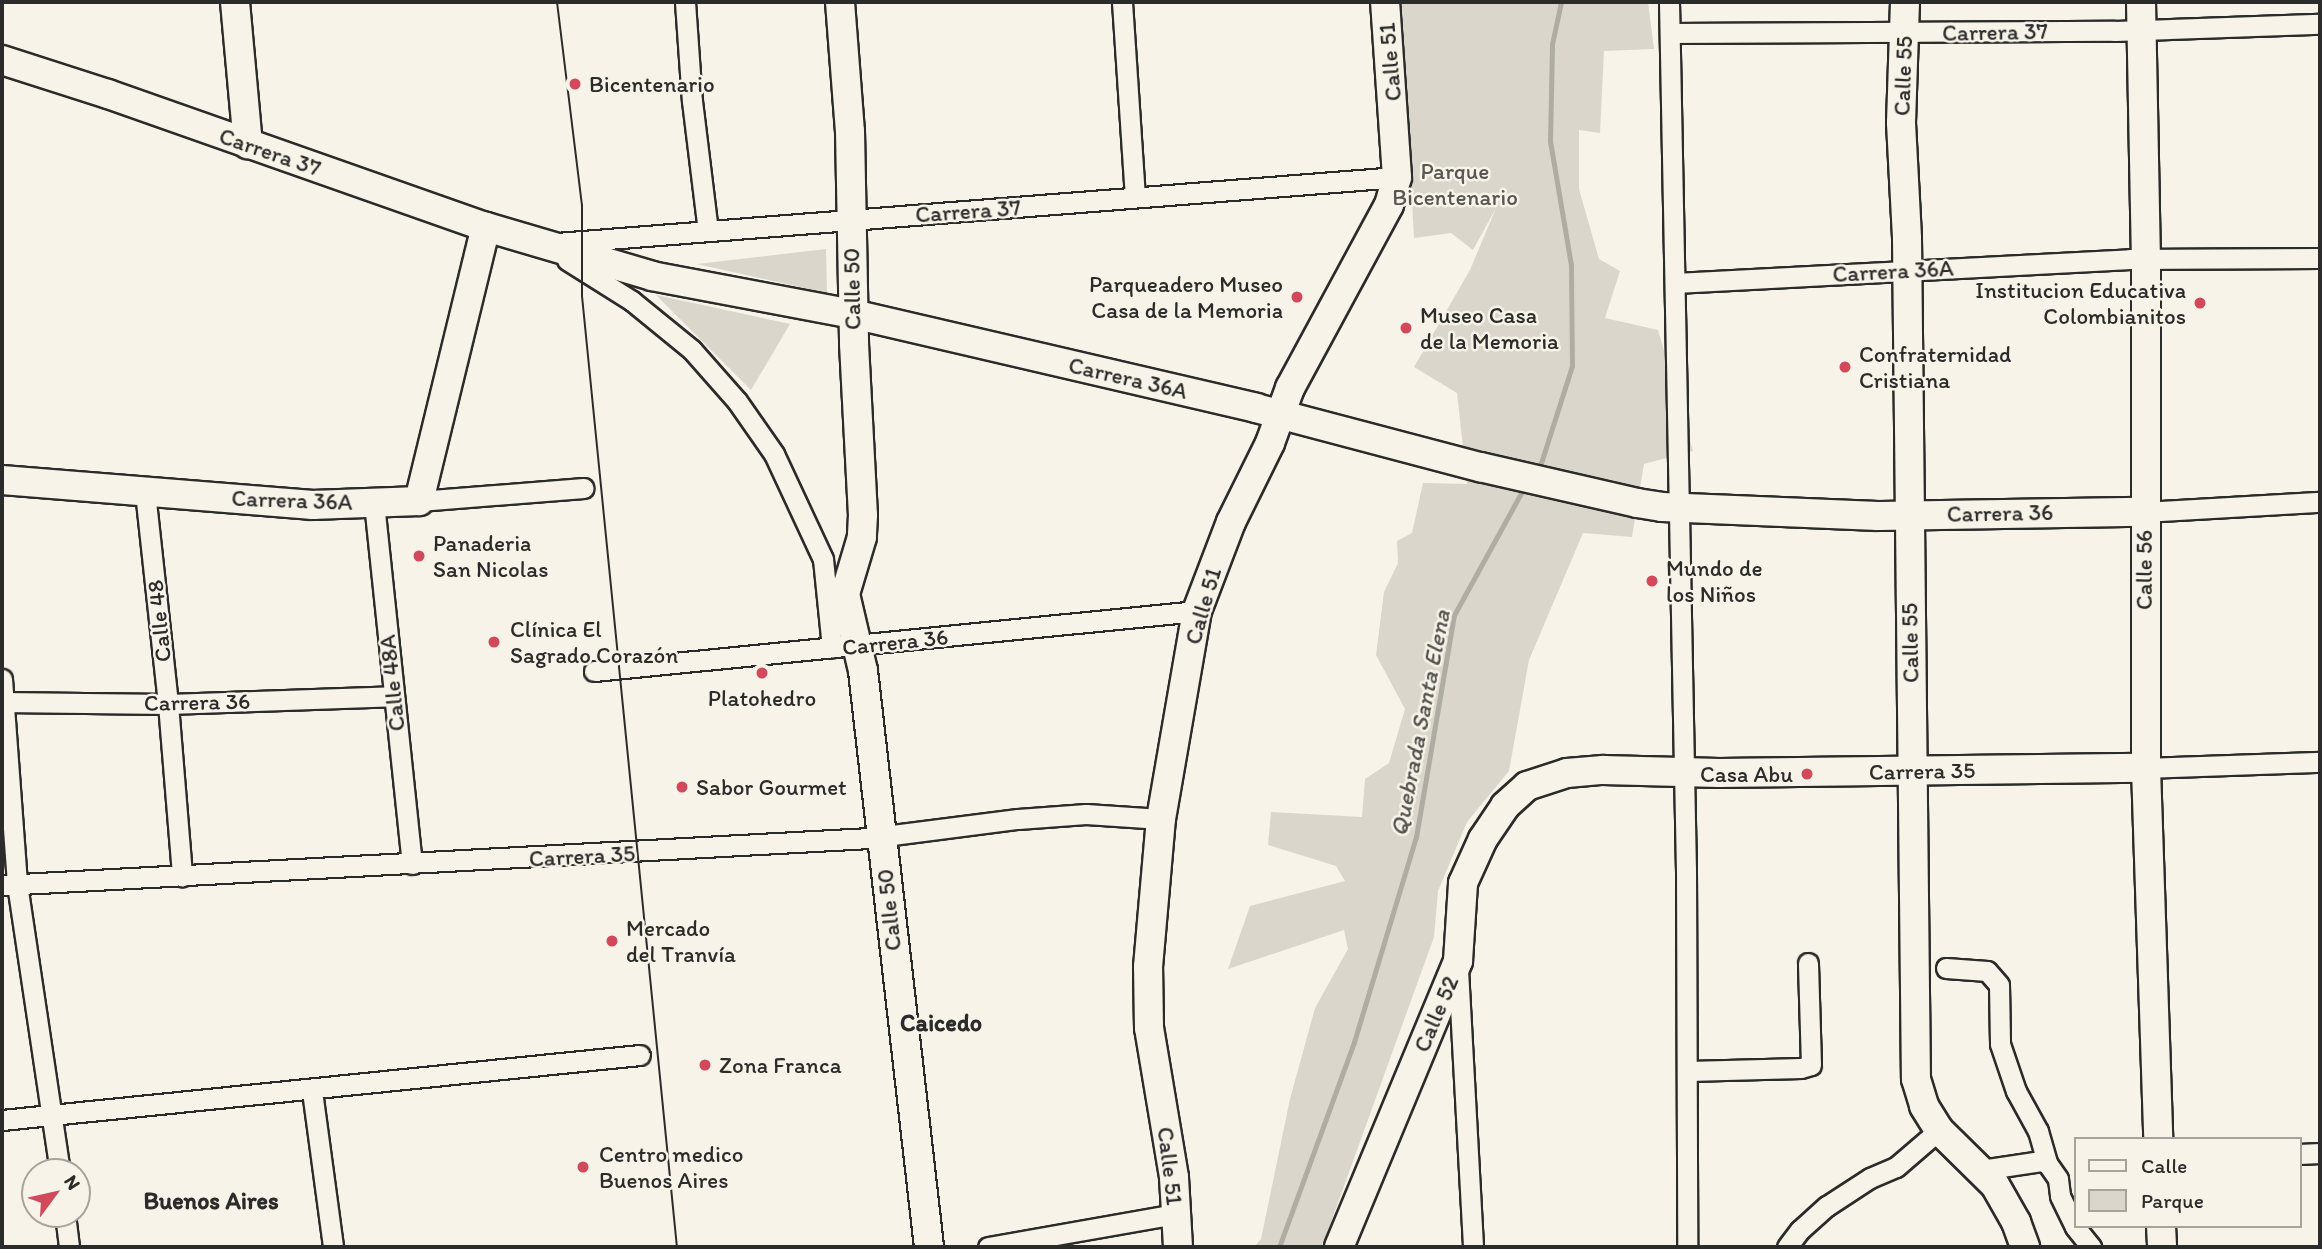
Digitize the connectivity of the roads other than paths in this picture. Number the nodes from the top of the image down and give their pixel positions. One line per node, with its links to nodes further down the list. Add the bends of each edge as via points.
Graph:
1 (235, 2): 14 (street)
2 (685, 2): 19 (street)
3 (840, 2): 17 (street, Calle 50)
4 (1122, 2): 16 (street)
5 (1385, 2): 15 (street, Calle 51)
6 (1669, 2): 11 (street)
7 (1905, 2): 12 (street, Calle 55)
8 (2141, 2): 10 (street, Calle 56)
9 (2320, 24): 10 (street, Carrera 37)
10 (2142, 30): 12 (street, Carrera 37); 23 (street, Calle 56)
11 (1670, 33): 12 (street, Carrera 37); 25 (street)
12 (1905, 33): 24 (street, Calle 55, via 1901,123)
13 (2, 60): 14 (street, Carrera 37)
14 (248, 144): 18 (street, Carrera 37)
15 (1397, 177): 16 (street, Carrera 37); 27 (street, Calle 51, via 1389,205)
16 (1135, 197): 17 (street, Carrera 37)
17 (851, 220): 19 (street, Carrera 37); 26 (street, Calle 50)
18 (486, 228): 20 (street, Carrera 37); 31 (street)
19 (708, 231): 20 (street, Carrera 37)
20 (539, 244): 21 (street, Carrera 37); 37 (street, via 616,289 692,351 737,401 774,454)
21 (575, 254): 26 (street, Carrera 36A, via 652,276)
22 (2320, 258): 23 (street, Carrera 36A)
23 (2146, 259): 24 (street, Carrera 36A); 35 (street, Calle 56)
24 (1907, 270): 25 (street, Carrera 36A); 36 (street, Calle 55)
25 (1675, 282): 34 (street)
26 (853, 314): 27 (street, Carrera 36A); 38 (street, Calle 50, via 863,515 862,537)
27 (1279, 415): 34 (street, Carrera 36A, via 1637,503); 39 (street, Calle 51)
28 (2, 480): 30 (street, Carrera 36A)
29 (583, 488): 31 (street, Carrera 36A)
30 (145, 492): 33 (street, Carrera 36A, via 313,505); 45 (street, Calle 48)
31 (419, 501): 33 (street, Carrera 36A)
32 (2320, 502): 35 (street, Carrera 36)
33 (374, 503): 43 (street, Calle 48A)
34 (1679, 508): 36 (street, Carrera 36); 49 (street)
35 (2144, 512): 36 (street, Carrera 36); 47 (street, Calle 56)
36 (1909, 515): 48 (street, Calle 55)
37 (824, 559): 38 (street); 40 (street)
38 (850, 575): 40 (street, Calle 50)
39 (1197, 611): 40 (street, Carrera 36); 51 (street, Calle 51)
40 (844, 647): 41 (street, Carrera 36); 52 (street, Calle 50, via 863,671)
41 (594, 671)
42 (2, 679): 44 (street)
43 (393, 696): 45 (street, Carrera 36); 53 (street, Calle 48A)
44 (3, 702): 45 (street, Carrera 36); 55 (street)
45 (169, 704): 54 (street, Calle 48)
46 (2320, 762): 47 (street, Carrera 35)
47 (2146, 768): 48 (street, Carrera 35); 65 (street, Calle 56)
48 (1914, 771): 49 (street, Carrera 35); 64 (street, Calle 55, via 1916,1079 1924,1106)
49 (1685, 773): 50 (street, Carrera 35, via 1603,770 1567,773); 60 (street)
50 (1527, 786): 56 (street, Calle 52, via 1505,806 1483,839 1464,883)
51 (1161, 819): 52 (street, Carrera 35, via 1086,814); 71 (street, Calle 51, via 1148,967 1149,1028)
52 (881, 837): 53 (street, Carrera 35); 78 (street, Calle 50)
53 (412, 864): 54 (street, Carrera 35)
54 (182, 876): 55 (street, Carrera 35)
55 (10, 885): 62 (street)
56 (1458, 961): 81 (street, Calle 52); 82 (street)
57 (1808, 963): 60 (street, via 1811,1065)
58 (1946, 968): 69 (street, via 1987,971 2000,985 2000,1044 2016,1091 2038,1130)
59 (640, 1055): 61 (street)
60 (1688, 1071): 83 (street)
61 (312, 1091): 62 (street); 77 (street)
62 (53, 1114): 63 (street); 68 (street)
63 (2, 1120)
64 (1939, 1130): 70 (street, Calle 55); 84 (street, via 1896,1167 1827,1206)
65 (2158, 1137)
66 (2320, 1153): 67 (street)
67 (2301, 1154)
68 (58, 1158)
69 (2047, 1163): 70 (street); 72 (street)
70 (1981, 1170): 85 (street, Calle 55, via 2000,1194)
71 (1176, 1214): 79 (street); 80 (street, Calle 51)
72 (2074, 1225)
73 (67, 1228): 76 (street)
74 (2076, 1228): 86 (street)
75 (2161, 1228): 87 (street)
76 (69, 1247)
77 (333, 1247)
78 (929, 1247)
79 (988, 1247)
80 (1178, 1247)
81 (1339, 1247)
82 (1473, 1247)
83 (1687, 1247)
84 (1787, 1247)
85 (2025, 1247)
86 (2091, 1247)
87 (2162, 1247)

